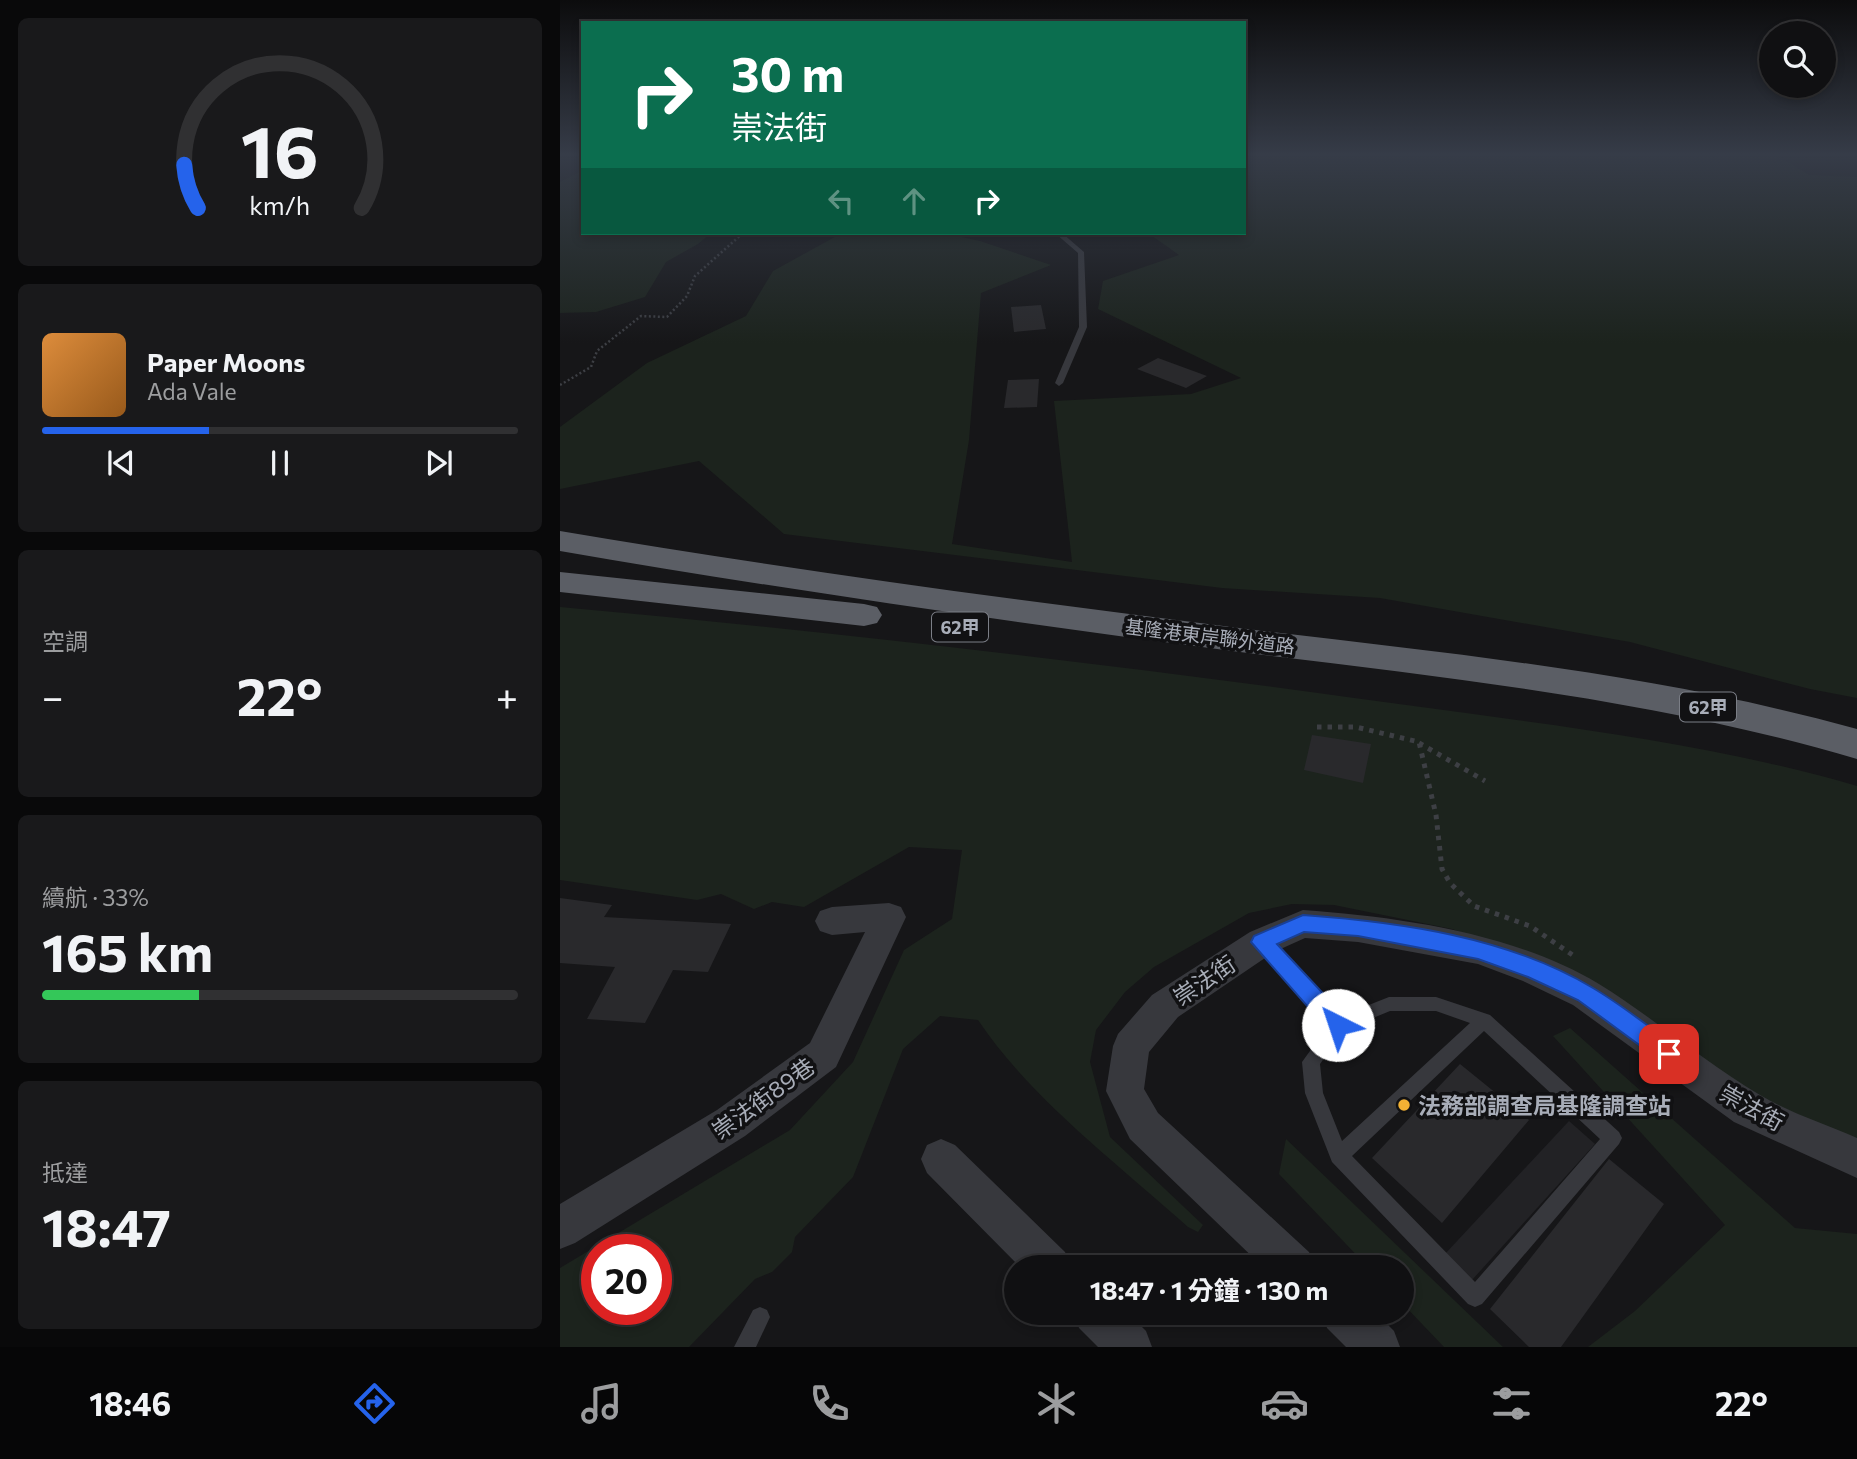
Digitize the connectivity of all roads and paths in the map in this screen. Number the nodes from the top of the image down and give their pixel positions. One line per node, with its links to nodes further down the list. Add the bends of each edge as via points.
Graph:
1 (741, 235): 4 (path, via 695,276 687,296 667,317 641,316 597,351 590,367)
2 (1060, 235): 3 (lane, via 1081,252 1083,327)
3 (1059, 383)
4 (560, 385)
5 (560, 541): 7 (highway, 基隆港東岸聯外道路 / 62甲)
6 (560, 582): 7 (highway, 基隆港東岸聯外道路 / 62甲)
7 (746, 587): 10 (highway, 基隆港東岸聯外道路 / 62甲, via 1606,699)
8 (1317, 727): 9 (path, via 1356,727)
9 (1419, 742): 13 (path); 16 (path, via 1436,814 1442,869 1450,883 1474,906 1530,926 1574,956)
10 (1811, 743): 11 (highway, 基隆港東岸聯外道路 / 62甲); 12 (highway, 基隆港東岸聯外道路 / 62甲)
11 (1857, 744)
12 (1857, 771)
13 (1485, 781)
14 (832, 921): 22 (street, 崇法街89巷, via 889,917 822,1055 732,1123)
15 (1262, 942): 16 (street, 崇法街, via 1303,924 1358,928 1479,950); 18 (lane); 24 (street, 崇法街, via 1165,1006 1131,1046 1125,1091 1144,1126)
16 (1585, 994): 20 (street, 崇法街, via 1731,1099)
17 (1484, 1020): 18 (lane, via 1436,1004 1389,1004); 19 (lane); 19 (lane, via 1613,1138 1475,1297)
18 (1338, 1025): 19 (lane, via 1311,1062 1314,1093)
19 (1339, 1156)
20 (1857, 1158)
21 (941, 1159): 23 (street)
22 (560, 1228)
23 (1038, 1255)
24 (1281, 1255)
25 (760, 1317): 27 (lane)
26 (1108, 1325): 28 (street)
27 (746, 1347)
28 (1130, 1347)

